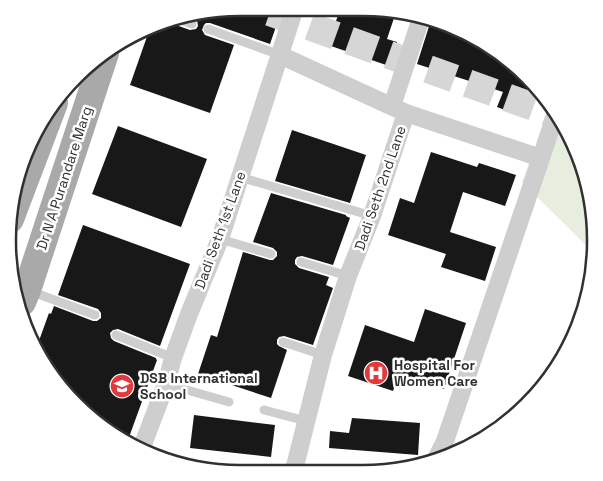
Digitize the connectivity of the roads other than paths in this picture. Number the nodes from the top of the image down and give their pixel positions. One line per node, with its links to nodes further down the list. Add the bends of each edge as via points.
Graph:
1 (292, 16): 6 (street, Dadi Seth 1st Lane)
2 (188, 23): 3 (lane)
3 (192, 24)
4 (420, 24): 8 (street)
5 (208, 29): 6 (lane, Dadi Seth 2nd Lane)
6 (280, 55): 8 (street, Dadi Seth 2nd Lane); 12 (street, Dadi Seth 1st Lane)
7 (102, 65): 19 (main road, Dr N A Purandare Marg)
8 (399, 110): 11 (street); 14 (street, Dadi Seth 2nd Lane)
9 (553, 122): 11 (street)
10 (42, 136): 13 (main road)
11 (541, 158): 30 (street)
12 (240, 176): 14 (lane); 15 (street, Dadi Seth 1st Lane)
13 (24, 183)
14 (372, 216): 18 (street, Dadi Seth 2nd Lane)
15 (220, 239): 16 (lane); 24 (street, Dadi Seth 1st Lane)
16 (272, 254)
17 (301, 262): 18 (lane)
18 (348, 276): 23 (street, Dadi Seth 2nd Lane)
19 (24, 296): 20 (lane)
20 (95, 315)
21 (116, 335): 24 (lane)
22 (282, 342): 23 (lane)
23 (323, 355): 28 (street, Dadi Seth 2nd Lane)
24 (173, 358): 25 (street, Dadi Seth 1st Lane)
25 (166, 384): 26 (lane); 29 (street, Dadi Seth 1st Lane)
26 (229, 402)
27 (264, 410): 28 (lane)
28 (306, 421): 31 (street, Dadi Seth 2nd Lane)
29 (143, 443)
30 (441, 451)
31 (295, 465)

